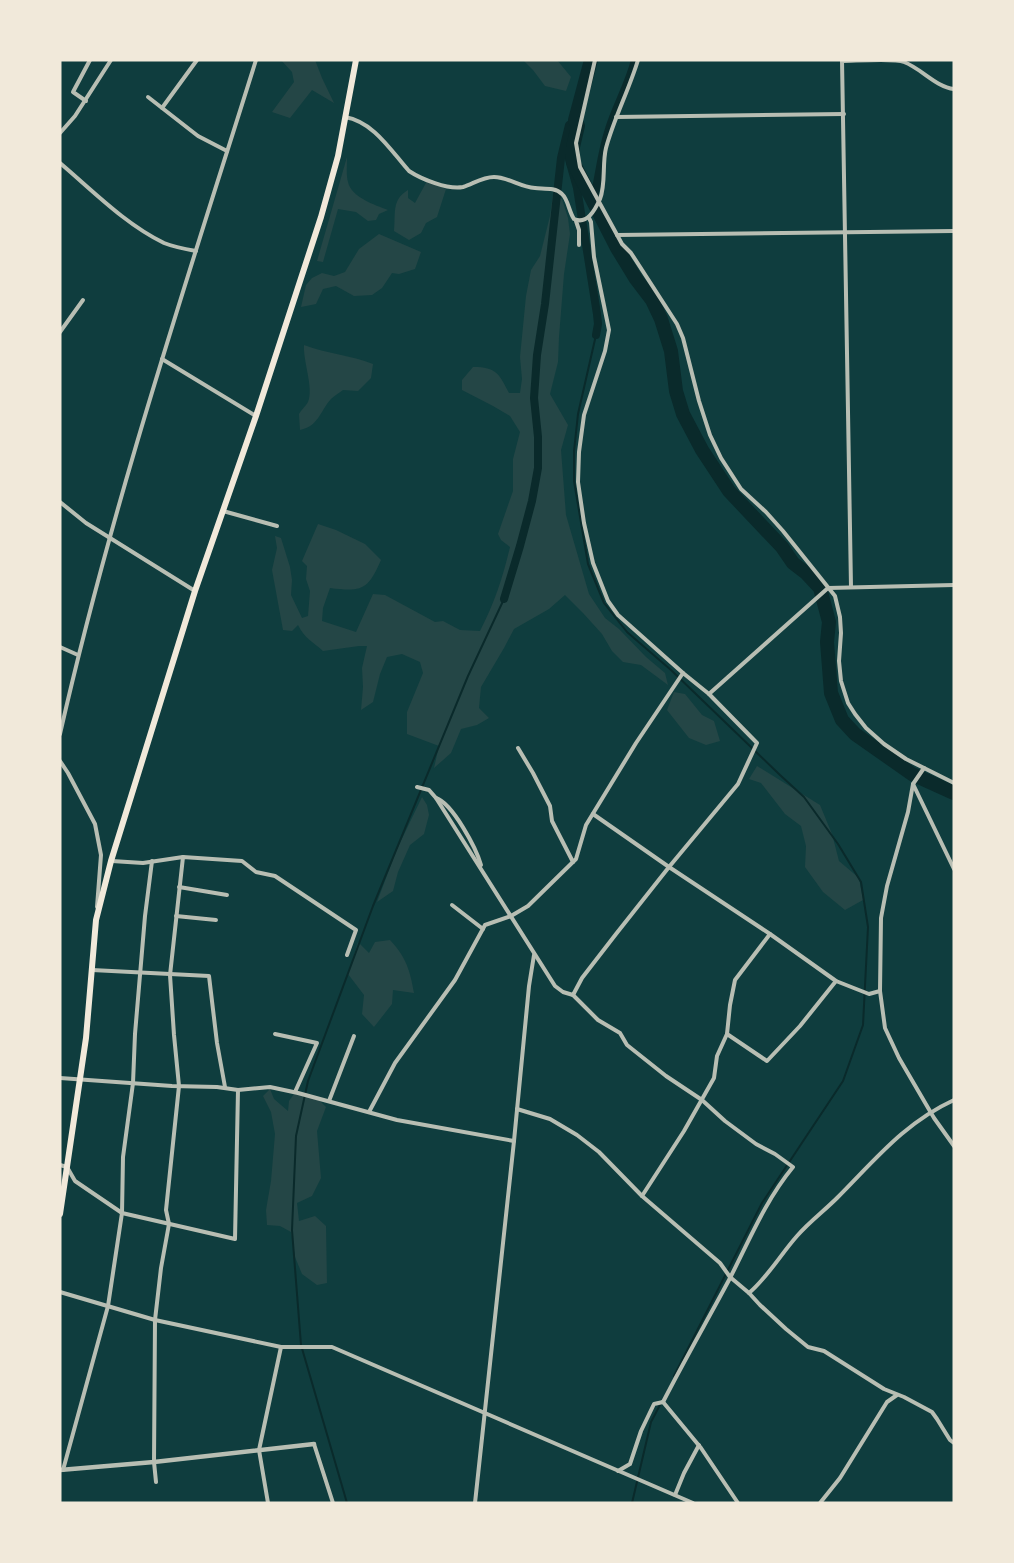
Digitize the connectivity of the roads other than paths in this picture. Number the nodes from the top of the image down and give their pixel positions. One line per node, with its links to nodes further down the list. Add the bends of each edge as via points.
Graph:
1 (90, 60): 11 (street, via 73,92)
2 (111, 60): 11 (street)
3 (197, 60): 12 (street)
4 (256, 60): 17 (street)
5 (356, 60): 14 (highway)
6 (594, 60): 19 (street, via 576,143 580,167)
7 (638, 60): 15 (street)
8 (842, 60): 9 (street, via 902,61); 13 (street)
9 (954, 89)
10 (148, 97): 12 (street)
11 (86, 101): 16 (street)
12 (162, 108): 17 (street, via 198,136)
13 (844, 114): 15 (street); 23 (street)
14 (345, 117): 21 (street, via 369,127 409,171 423,178 454,188 501,177 527,187 556,190); 30 (highway, via 321,217)
15 (616, 117): 19 (street, via 605,151)
16 (60, 133)
17 (227, 151): 26 (street)
18 (60, 163): 26 (street, via 144,232 166,244)
19 (597, 205): 20 (street); 24 (street)
20 (588, 218): 21 (street); 41 (street, via 609,330 584,415 579,452 578,482 584,523 593,563 608,601)
21 (578, 221): 25 (street)
22 (954, 231): 23 (street)
23 (846, 232): 24 (street); 36 (street)
24 (617, 235): 37 (street, via 677,324 710,435 721,458 741,489 783,531)
25 (579, 245)
26 (196, 251): 29 (street)
27 (83, 300): 28 (street)
28 (60, 332)
29 (162, 359): 30 (street); 34 (street)
30 (256, 416): 32 (highway)
31 (60, 502): 34 (street)
32 (223, 512): 33 (street); 38 (highway)
33 (277, 526)
34 (109, 537): 38 (street); 40 (street)
35 (954, 585): 36 (street)
36 (851, 587): 37 (street)
37 (828, 588): 42 (street); 46 (street, via 835,596 840,618 839,661 848,702 866,728 884,744)
38 (195, 591): 52 (highway)
39 (60, 647): 40 (street)
40 (78, 655): 43 (street)
41 (682, 675): 42 (street); 50 (street)
42 (709, 694): 55 (street, via 757,743 738,784)
43 (60, 734)
44 (518, 748): 54 (street, via 550,806 552,820)
45 (60, 761): 62 (street, via 95,824 101,855)
46 (924, 768): 47 (street); 48 (street)
47 (954, 783)
48 (913, 784): 56 (street); 72 (street, via 881,918)
49 (417, 787): 61 (street, via 429,790 436,798)
50 (593, 814): 54 (street); 55 (street)
51 (183, 857): 53 (street); 57 (street); 66 (street, via 242,861 256,872 275,876 356,930)
52 (111, 861): 53 (street); 62 (highway)
53 (152, 861): 69 (street)
54 (573, 862): 61 (street, via 528,906)
55 (669, 867): 65 (street); 73 (street)
56 (954, 870)
57 (179, 887): 58 (street); 60 (street)
58 (227, 895)
59 (452, 905): 64 (street)
60 (176, 916): 63 (street); 70 (street)
61 (511, 916): 64 (street); 67 (street)
62 (96, 920): 68 (highway)
63 (216, 920)
64 (483, 929): 88 (street, via 455,980 395,1063)
65 (770, 934): 71 (street); 75 (street, via 735,980)
66 (347, 954)
67 (534, 955): 73 (street, via 555,986); 87 (street)
68 (92, 970): 69 (street); 78 (highway)
69 (140, 973): 70 (street); 79 (street)
70 (170, 975): 80 (street); 81 (street, via 209,976)
71 (836, 981): 72 (street, via 870,994); 75 (street, via 767,1062)
72 (880, 991): 89 (street, via 885,1028)
73 (573, 995): 84 (street, via 598,1020 620,1033 627,1045)
74 (275, 1034): 83 (street, via 317,1043)
75 (728, 1034): 84 (street, via 717,1056 714,1078)
76 (354, 1036): 86 (street)
77 (60, 1078): 78 (street)
78 (80, 1080): 79 (street); 92 (highway)
79 (133, 1083): 80 (street); 94 (street, via 123,1157)
80 (179, 1086): 81 (street); 96 (street, via 166,1210)
81 (225, 1088): 82 (street)
82 (237, 1090): 83 (street, via 270,1087); 96 (street, via 235,1239)
83 (296, 1093): 86 (street)
84 (702, 1100): 93 (street); 97 (street, via 756,1144 793,1167 763,1209)
85 (954, 1100): 89 (street)
86 (329, 1101): 88 (street)
87 (517, 1109): 90 (street); 93 (street, via 549,1119 577,1135)
88 (369, 1112): 90 (street)
89 (931, 1113): 91 (street); 99 (street, via 883,1149 799,1234)
90 (514, 1141): 105 (street)
91 (954, 1146)
92 (64, 1166): 94 (street, via 75,1181); 95 (highway)
93 (642, 1196): 97 (street, via 710,1253)
94 (122, 1213): 96 (street); 100 (street)
95 (60, 1214)
96 (170, 1224): 101 (street)
97 (730, 1277): 99 (street); 104 (street)
98 (60, 1292): 100 (street)
99 (749, 1293): 103 (street, via 808,1347 824,1351)
100 (108, 1306): 101 (street); 111 (street)
101 (155, 1320): 102 (street); 110 (street)
102 (281, 1347): 105 (street, via 332,1347); 109 (street)
103 (897, 1394): 106 (street, via 932,1412); 120 (street, via 887,1401)
104 (663, 1402): 108 (street); 112 (street, via 654,1404 630,1464)
105 (485, 1412): 112 (street); 117 (street)
106 (954, 1443)
107 (314, 1444): 109 (street); 116 (street)
108 (699, 1446): 114 (street); 119 (street)
109 (258, 1450): 110 (street); 115 (street)
110 (154, 1462): 111 (street); 113 (street)
111 (62, 1470)
112 (618, 1471): 114 (street)
113 (156, 1482)
114 (675, 1495): 118 (street)
115 (268, 1503)
116 (333, 1503)
117 (475, 1503)
118 (693, 1503)
119 (738, 1503)
120 (820, 1503)

